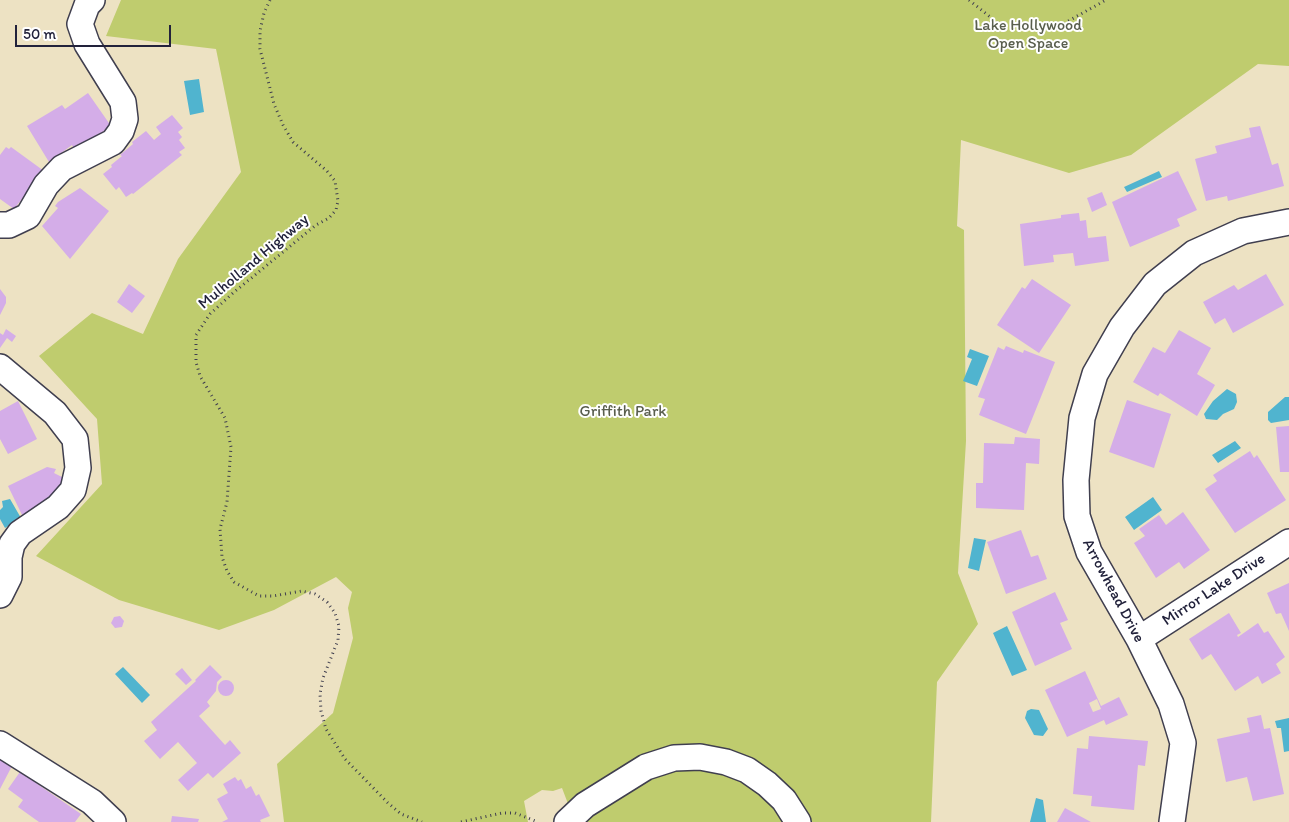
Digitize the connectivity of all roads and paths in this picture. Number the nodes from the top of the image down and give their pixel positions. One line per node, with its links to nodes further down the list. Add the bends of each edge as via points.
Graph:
1 (92, 0): 6 (street, via 80,24 87,44 122,102 125,119 121,131 113,142 62,168 46,185 28,216 9,225)
2 (270, 0): 13 (path, Mulholland Highway, via 260,31 260,48 274,104 293,142 334,181 338,201 329,218 233,293 210,314 196,335 196,362 200,376 230,432 229,483 220,529 222,557 234,582 259,596 302,591 327,602 339,626 338,640 320,694 326,729 346,759 388,804 401,814)
3 (969, 0): 4 (path, via 999,24 1054,29)
4 (1106, 0)
5 (1289, 222): 10 (street, Arrowhead Drive, via 1243,231 1194,253 1155,284 1122,327 1095,374 1082,418 1076,480 1077,516 1089,552)
6 (0, 225)
7 (0, 367): 9 (street, via 55,413 75,439 78,468 73,490 58,507 20,533 12,544 9,577)
8 (1289, 542): 10 (street, Mirror Lake Drive)
9 (0, 595)
10 (1139, 639): 18 (street, Arrowhead Drive, via 1171,704 1183,743)
11 (0, 744): 12 (street, via 92,802)
12 (112, 822)
13 (422, 822)
14 (461, 822): 15 (path, via 502,812 515,813)
15 (538, 822)
16 (567, 822): 17 (street, via 586,805 646,767 674,758 700,757 747,770 784,800)
17 (798, 822)
18 (1172, 822)

